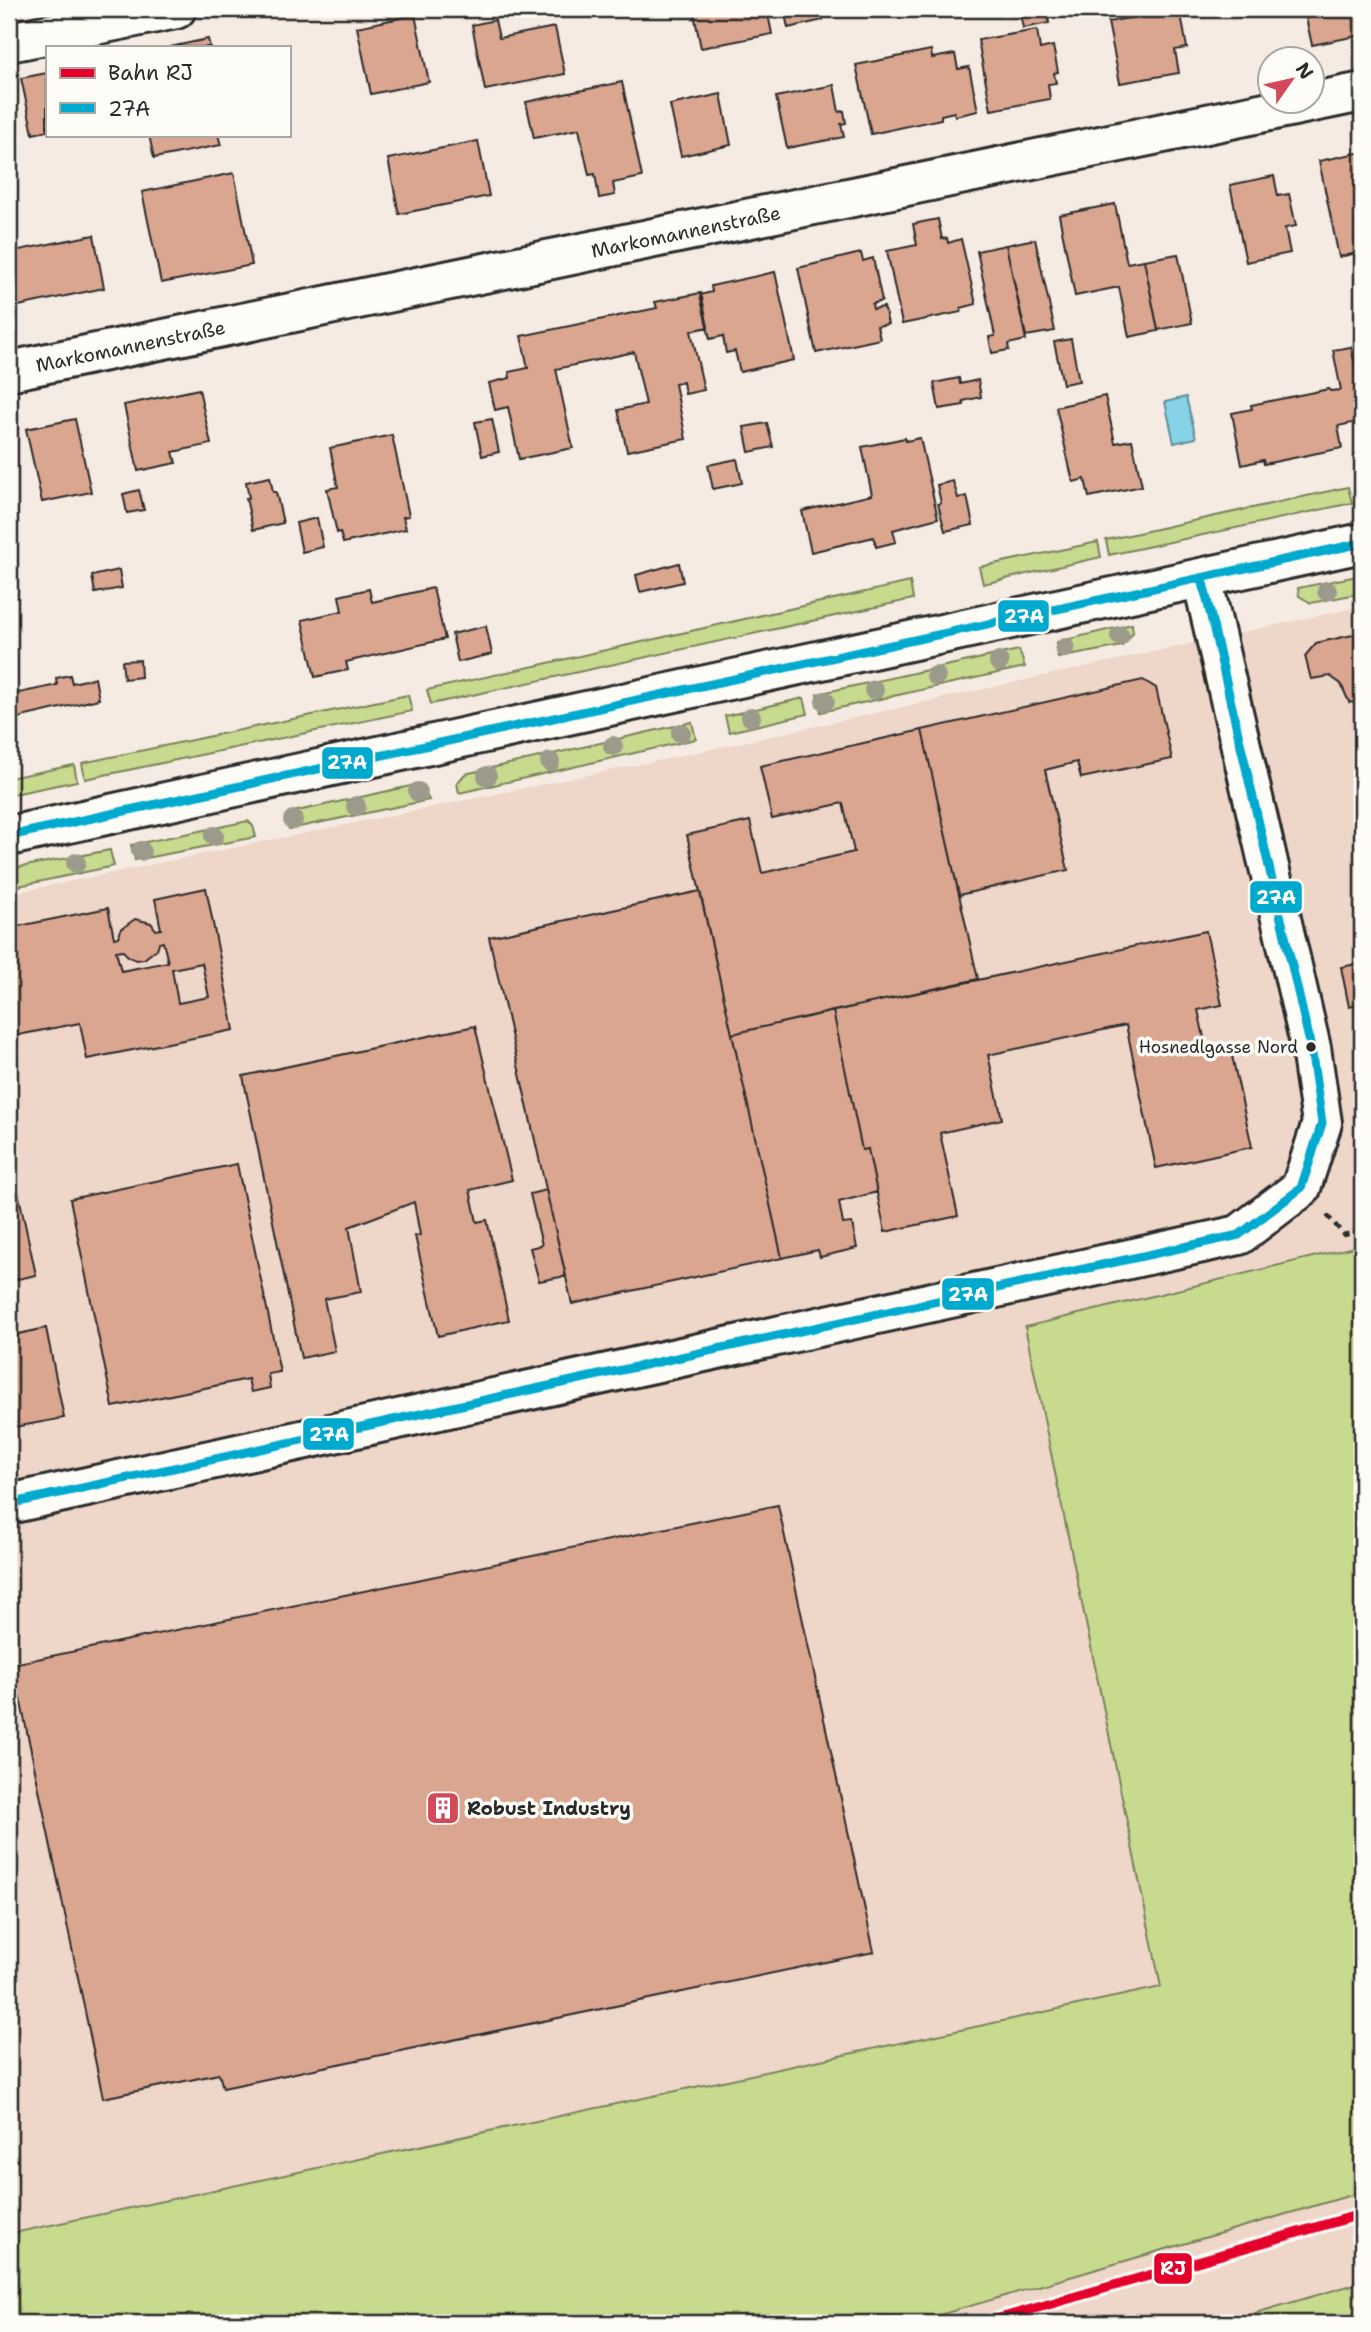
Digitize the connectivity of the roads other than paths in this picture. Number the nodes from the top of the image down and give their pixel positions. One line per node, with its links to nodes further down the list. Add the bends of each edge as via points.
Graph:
1 (176, 9): 2 (street)
2 (9, 42)
3 (1362, 92): 4 (street, Markomannenstraße)
4 (9, 371)
5 (1362, 544): 6 (street)
6 (1202, 578): 7 (street); 8 (street, via 1311,1048 1322,1123 1301,1188 1239,1235)
7 (9, 836)
8 (9, 1504)

